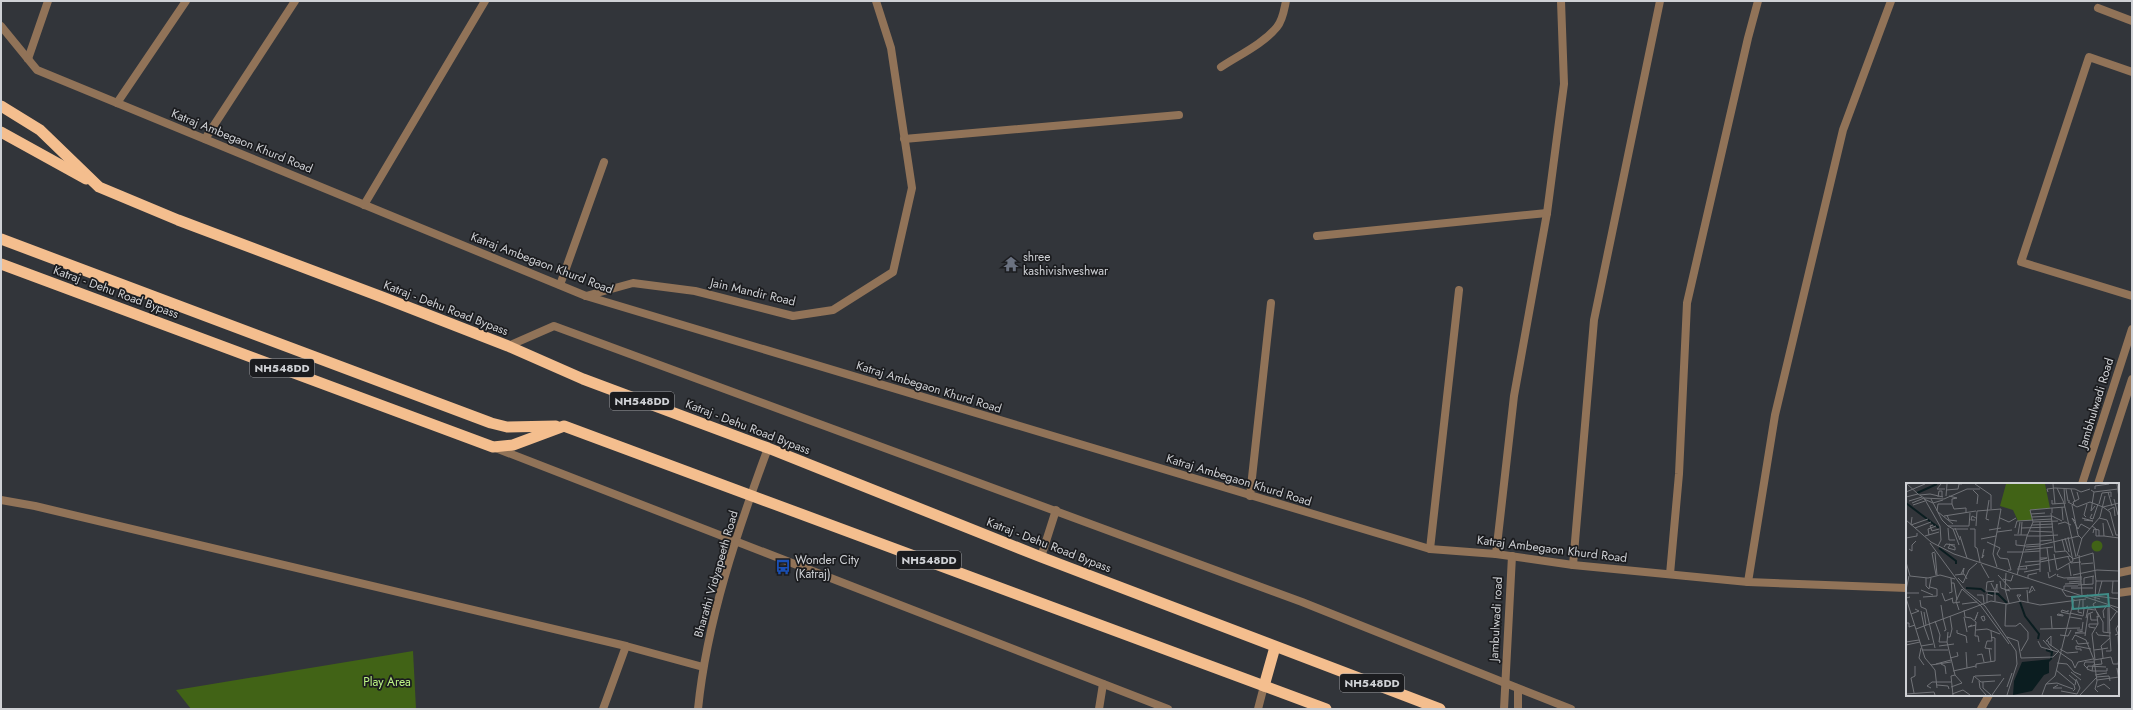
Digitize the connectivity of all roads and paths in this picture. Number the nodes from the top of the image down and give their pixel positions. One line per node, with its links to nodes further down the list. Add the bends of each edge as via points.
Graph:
1 (48, 1): 14 (street)
2 (186, 1): 17 (street)
3 (295, 1): 21 (street)
4 (485, 1): 25 (street)
5 (876, 1): 22 (street, Jain Mandir Road, via 891,48)
6 (1286, 1): 15 (street, via 1278,26 1264,39)
7 (1561, 1): 26 (street, via 1564,84)
8 (1660, 1): 52 (street, via 1594,320)
9 (1758, 1): 55 (street, via 1687,303 1679,474)
10 (1891, 1): 56 (street, via 1843,130 1775,415)
11 (2098, 8): 12 (street)
12 (2132, 21)
13 (1, 26): 14 (street, Katraj Ambegaon Khurd Road)
14 (28, 59): 17 (street, Katraj Ambegaon Khurd Road, via 37,70)
15 (1221, 67)
16 (2132, 72): 33 (street, via 2089,58 2021,262)
17 (117, 103): 21 (street, Katraj Ambegaon Khurd Road)
18 (1, 106): 24 (highway, Katraj - Dehu Road Bypass / NH548DD, via 40,130)
19 (1178, 115): 22 (street)
20 (1, 132): 24 (highway)
21 (205, 139): 25 (street, Katraj Ambegaon Khurd Road)
22 (904, 139): 32 (street, Jain Mandir Road, via 912,188 893,272 833,310 793,316 695,291 633,283)
23 (604, 162): 30 (street)
24 (99, 187): 36 (highway, Katraj - Dehu Road Bypass / NH548DD, via 178,220)
25 (364, 205): 30 (street, Katraj Ambegaon Khurd Road)
26 (1547, 213): 27 (street); 49 (street, via 1514,396)
27 (1317, 236)
28 (1, 239): 38 (highway, via 491,423 507,427)
29 (1, 264): 39 (highway, Katraj - Dehu Road Bypass / NH548DD)
30 (560, 285): 32 (street, Katraj Ambegaon Khurd Road)
31 (1459, 290): 48 (street)
32 (586, 296): 44 (street, Katraj Ambegaon Khurd Road)
33 (2132, 296)
34 (1271, 303): 44 (street)
35 (2132, 329): 41 (street, Jambhulwadi Road)
36 (508, 346): 40 (highway, Katraj - Dehu Road Bypass / NH548DD, via 583,379); 46 (street, via 554,326)
37 (2132, 379): 42 (street)
38 (564, 426): 39 (highway, Katraj - Dehu Road Bypass / NH548DD, via 513,445); 43 (highway, NH548DD)
39 (493, 448): 47 (street)
40 (768, 448): 43 (street, Bharathi Vidyapeeth Road); 51 (highway, Katraj - Dehu Road Bypass / NH548DD)
41 (2082, 483)
42 (2098, 483)
43 (751, 495): 47 (street, Bharathi Vidyapeeth Road); 65 (highway, NH548DD)
44 (1250, 496): 48 (street, Katraj Ambegaon Khurd Road)
45 (1, 500): 60 (street, via 36,506)
46 (1056, 510): 51 (street); 63 (street, via 1302,602)
47 (737, 541): 62 (street, Bharathi Vidyapeeth Road); 64 (street)
48 (1430, 549): 49 (street, Katraj Ambegaon Khurd Road)
49 (1496, 554): 50 (street, Katraj Ambegaon Khurd Road)
50 (1512, 556): 52 (street, Katraj Ambegaon Khurd Road); 63 (street, Jambulwadi road)
51 (1041, 557): 61 (highway, Katraj - Dehu Road Bypass / NH548DD)
52 (1573, 565): 55 (street, Katraj Ambegaon Khurd Road)
53 (2132, 570): 54 (street)
54 (2119, 573)
55 (1670, 574): 56 (street, Katraj Ambegaon Khurd Road)
56 (1748, 582): 57 (street, Katraj Ambegaon Khurd Road)
57 (1906, 588)
58 (2132, 591): 59 (street)
59 (2119, 593)
60 (626, 646): 62 (street); 68 (street)
61 (1275, 647): 65 (highway); 74 (highway, Katraj - Dehu Road Bypass / NH548DD)
62 (703, 667): 69 (street, Bharathi Vidyapeeth Road)
63 (1505, 683): 66 (street); 75 (street, Jambulwadi road)
64 (1103, 684): 70 (street); 71 (street)
65 (1264, 686): 72 (street); 73 (highway, NH548DD)
66 (1518, 689): 76 (street); 77 (street)
67 (1988, 696): 78 (street)
68 (603, 709)
69 (698, 709)
70 (1099, 709)
71 (1168, 709)
72 (1258, 709)
73 (1326, 709)
74 (1440, 709)
75 (1504, 709)
76 (1518, 709)
77 (1571, 709)
78 (1981, 709)

